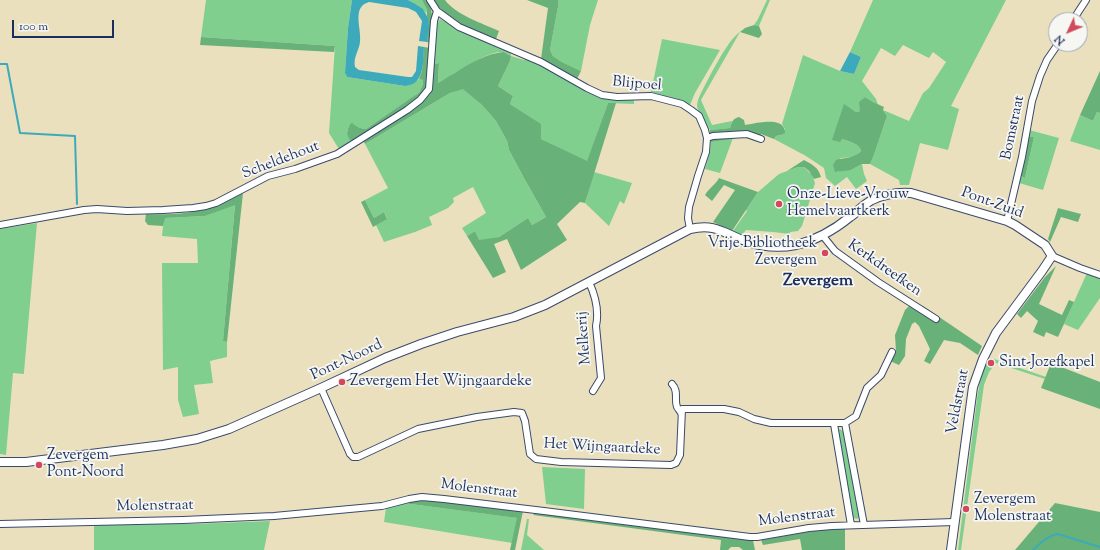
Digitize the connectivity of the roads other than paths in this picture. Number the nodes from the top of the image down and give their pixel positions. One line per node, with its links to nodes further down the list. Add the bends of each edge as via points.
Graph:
1 (430, 0): 3 (street, Blijpoel)
2 (1086, 0): 4 (street)
3 (437, 11): 6 (street, Blijpoel, via 459,27 541,62 602,95 651,96 682,104 698,116); 9 (street, Scheldehout, via 429,89 426,94 407,110 337,154 268,176 206,206 163,210 84,210)
4 (1078, 12)
5 (1052, 52): 8 (street, Bomstraat, via 1040,76 1032,101)
6 (707, 138): 7 (street, via 747,134); 10 (street, Blijpoel, via 706,152 689,207)
7 (761, 139)
8 (1007, 221): 11 (street, Pont-Zuid, via 911,193 899,192 870,201); 12 (street, Pont-Zuid, via 1045,244)
9 (0, 225)
10 (690, 229): 11 (street, Pont-Zuid, via 716,228 748,242 782,247); 14 (street, Pont-Noord)
11 (823, 236): 15 (street, Kerkdreefken, via 840,255)
12 (1052, 256): 13 (street, Pont-Zuid); 24 (street, Veldstraat, via 996,333 982,359 974,387)
13 (1100, 275)
14 (589, 282): 18 (street, Pont-Noord, via 545,305 514,317 421,344); 19 (street, Melkerij, via 594,293 601,378)
15 (936, 319)
16 (892, 352): 21 (street, via 881,375 867,388 856,416)
17 (672, 384): 20 (street, Het Wijngaardeke, via 676,390 677,408)
18 (321, 388): 20 (street, Het Wijngaardeke, via 353,457 418,429 514,412 522,413 530,454 536,459 671,465 676,464 680,455); 23 (street, Pont-Noord, via 229,429 197,439 26,462)
19 (593, 391)
20 (682, 413): 22 (street, via 682,409 724,409 771,423)
21 (845, 423): 22 (street); 27 (street)
22 (834, 424): 26 (street)
23 (0, 462)
24 (954, 522): 27 (street, Molenstraat); 28 (street, Veldstraat)
25 (0, 524): 26 (street, Molenstraat, via 266,516 382,506 422,498 750,537)
26 (851, 525): 27 (street, Molenstraat)
27 (864, 525)
28 (951, 550)

